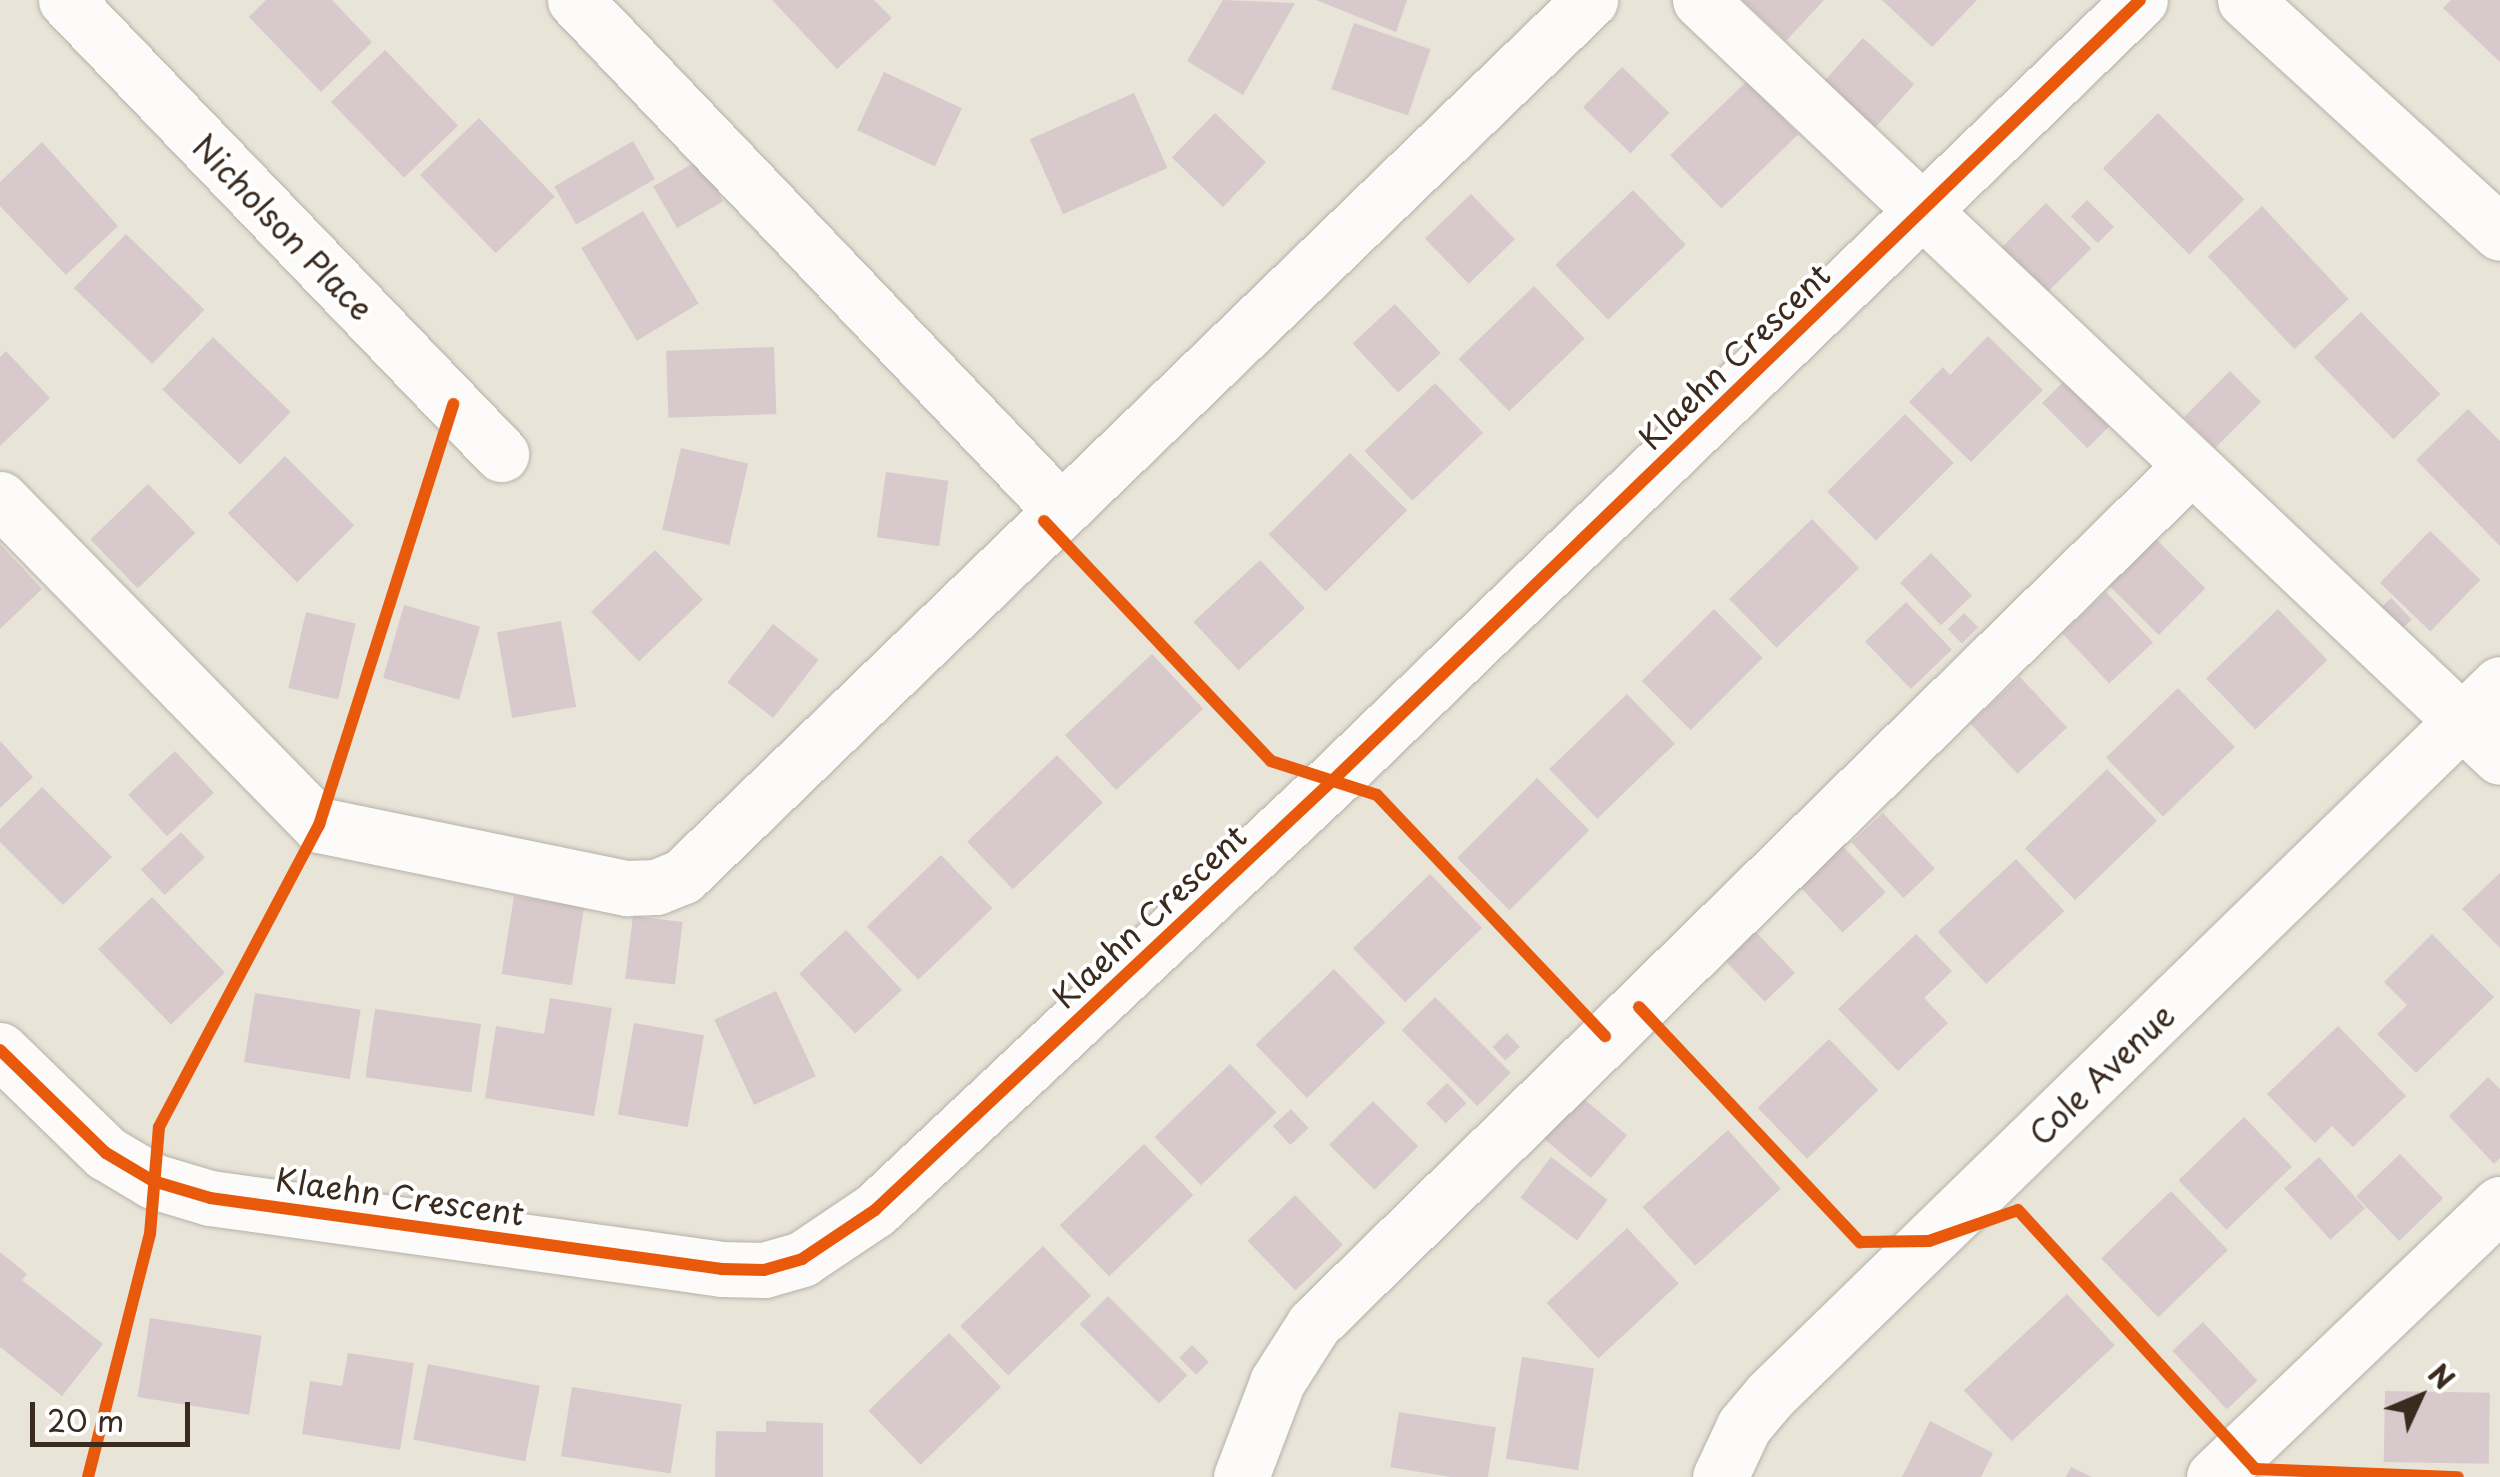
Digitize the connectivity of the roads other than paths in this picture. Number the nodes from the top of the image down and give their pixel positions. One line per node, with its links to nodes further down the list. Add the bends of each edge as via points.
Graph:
1 (66, 0): 9 (street, Nicholson Place)
2 (575, 0): 12 (street)
3 (1590, 0): 12 (street)
4 (1700, 0): 7 (street)
5 (2140, 0): 7 (street, Klaehn Crescent)
6 (2246, 0): 8 (street)
7 (1922, 214): 10 (street); 14 (street, Klaehn Crescent, via 889,1197 802,1259 764,1270 722,1269 210,1198 153,1181 106,1154)
8 (2500, 233)
9 (501, 454)
10 (2192, 466): 13 (street); 16 (street, via 1314,1324 1277,1382)
11 (0, 499): 12 (street, via 319,824 627,888 684,876)
12 (1058, 507)
13 (2488, 720): 17 (street, Cole Avenue, via 1769,1396 1744,1426)
14 (0, 1050)
15 (2500, 1204): 18 (street)
16 (1242, 1477)
17 (1720, 1477)
18 (2214, 1477)

